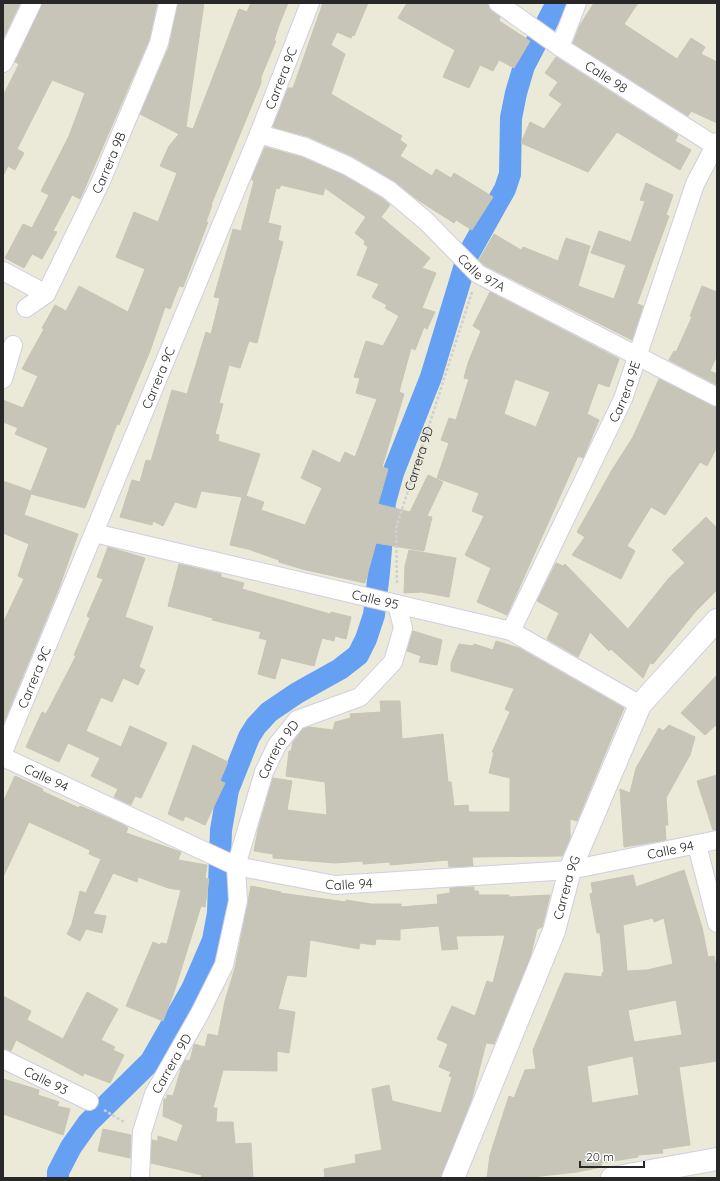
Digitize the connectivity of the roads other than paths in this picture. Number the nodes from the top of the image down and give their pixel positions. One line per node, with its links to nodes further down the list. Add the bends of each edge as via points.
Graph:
1 (32, 3): 8 (street)
2 (168, 3): 12 (street, Carrera 9B, via 159,43 104,174)
3 (310, 3): 9 (street, Carrera 9C)
4 (498, 3): 6 (street, Calle 98)
5 (577, 3): 7 (street)
6 (518, 12): 7 (street, Calle 98)
7 (559, 47): 10 (street, Calle 98)
8 (3, 63)
9 (259, 134): 15 (street, Calle 97A, via 305,147 362,174 389,190 426,221 478,274); 18 (street, Carrera 9C)
10 (716, 145): 15 (street, Carrera 9E, via 695,184)
11 (3, 271): 12 (street)
12 (46, 294): 13 (street, Carrera 9B)
13 (26, 308)
14 (13, 345): 16 (street)
15 (638, 356): 17 (street, Calle 97A); 21 (street, Carrera 9E, via 623,399)
16 (3, 379)
17 (717, 398)
18 (94, 532): 19 (street, Calle 95); 23 (street, Carrera 9C)
19 (395, 603): 21 (street, Calle 95); 27 (street, Carrera 9D, via 403,628 393,662 360,697 297,720 277,745 264,772)
20 (717, 620): 22 (street, Carrera 9G)
21 (511, 631): 22 (street, Calle 95)
22 (640, 705): 28 (street, Carrera 9G)
23 (3, 752)
24 (3, 757): 27 (street, Calle 94)
25 (717, 840): 26 (street, Calle 94)
26 (697, 845): 28 (street, Calle 94); 29 (street)
27 (234, 865): 28 (street, Calle 94, via 335,885); 33 (street, Carrera 9D, via 238,901 224,965 154,1094 142,1132)
28 (570, 870): 34 (street, Carrera 9G, via 554,931)
29 (717, 923)
30 (3, 1059): 31 (street, Calle 93)
31 (89, 1101)
32 (717, 1159): 35 (street)
33 (140, 1178)
34 (453, 1178)
35 (612, 1178)

